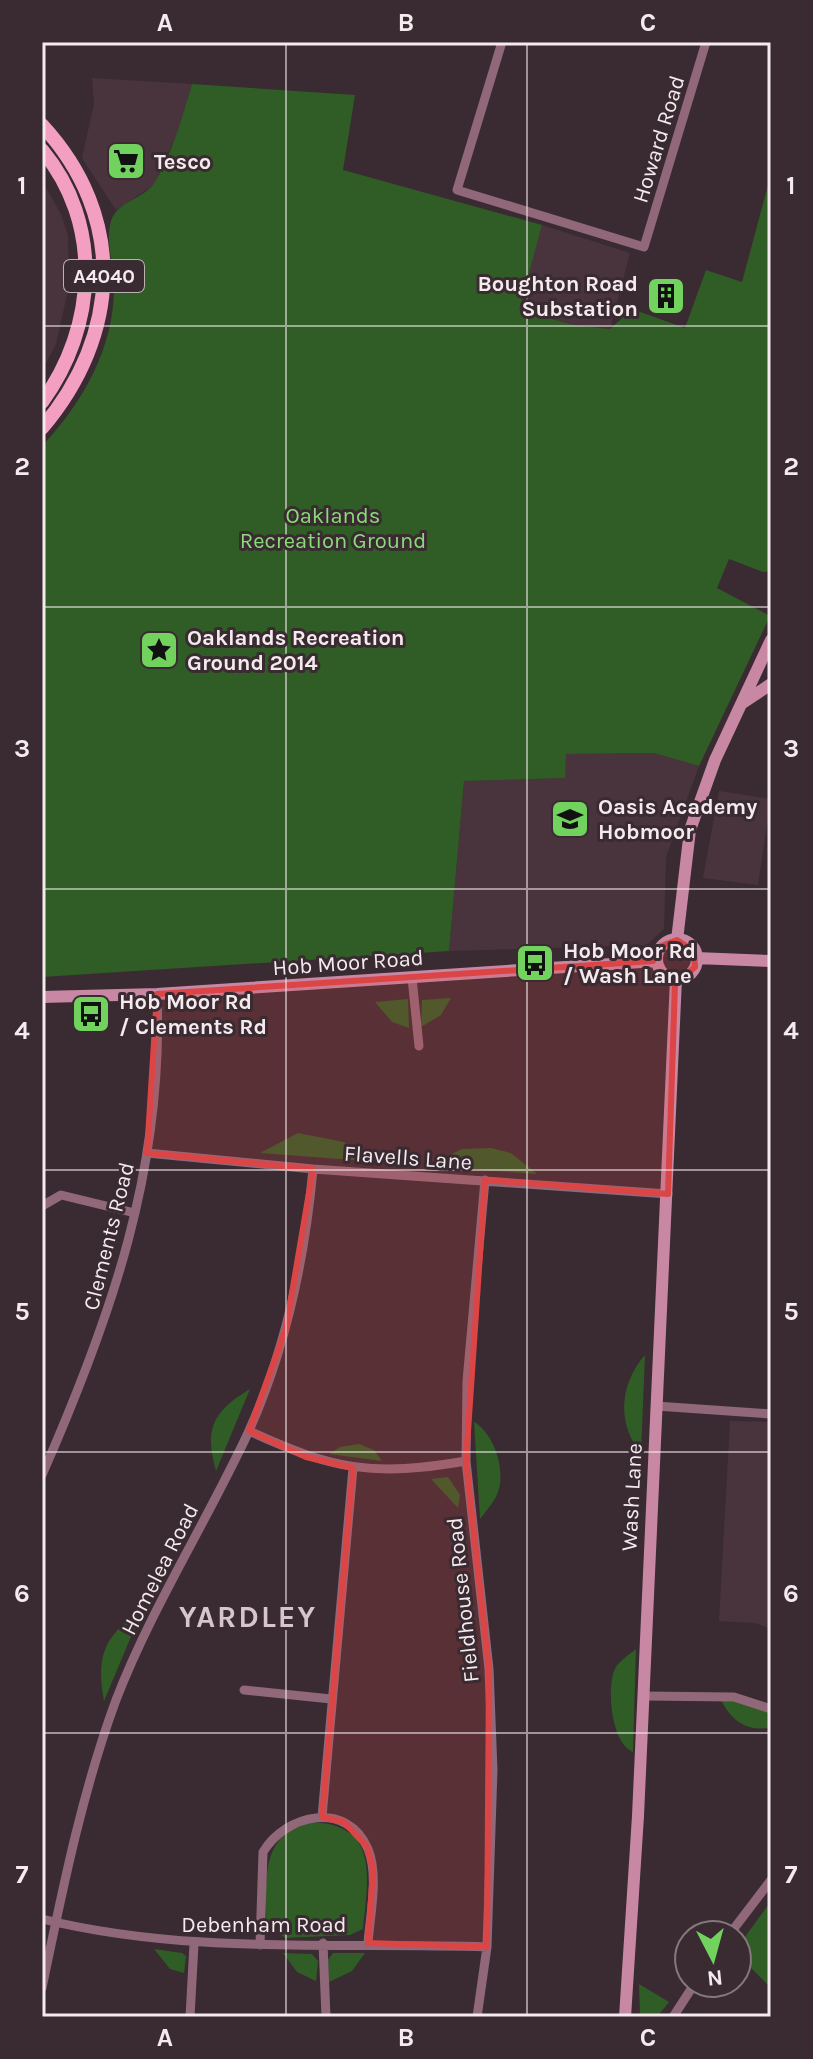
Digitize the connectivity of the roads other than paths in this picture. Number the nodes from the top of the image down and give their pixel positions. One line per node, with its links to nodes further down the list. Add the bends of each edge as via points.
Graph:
1 (502, 42): 2 (street, Howard Road, via 456,184 460,193 644,247)
2 (706, 42)
3 (42, 125): 6 (main road, A4040, via 87,187 104,269 90,349 64,403)
4 (42, 150): 5 (main road, A4040, via 78,213 86,257 82,312 73,345)
5 (42, 402)
6 (42, 428)
7 (771, 640): 9 (street)
8 (770, 686): 9 (street)
9 (741, 704): 10 (street, via 690,830)
10 (677, 940): 11 (street, via 692,946); 12 (street, via 661,946)
11 (696, 958): 13 (street); 15 (street, via 691,973)
12 (657, 961): 14 (street, Hob Moor Road); 15 (street, via 661,972)
13 (771, 961)
14 (412, 978): 16 (street, Hob Moor Road); 18 (street)
15 (676, 979): 22 (street, Wash Lane)
16 (157, 994): 17 (street, Hob Moor Road); 19 (street, Clements Road, via 159,1050)
17 (42, 997)
18 (419, 1046)
19 (147, 1153): 20 (street, Flavells Lane); 24 (street, Clements Road)
20 (313, 1169): 21 (street, Flavells Lane); 27 (street, Homelea Road, via 286,1328)
21 (485, 1180): 22 (street, Flavells Lane); 28 (street, Fieldhouse Road, via 467,1381)
22 (668, 1194): 25 (street, Wash Lane)
23 (42, 1206): 24 (street, via 52,1197 69,1195)
24 (135, 1213): 30 (street, Clements Road, via 92,1360)
25 (656, 1406): 26 (street); 32 (street, Wash Lane)
26 (771, 1414)
27 (249, 1431): 29 (street, via 306,1457); 39 (street, Homelea Road, via 116,1701)
28 (466, 1461): 29 (street, via 414,1470); 44 (street, Fieldhouse Road, via 489,1669 493,1770)
29 (353, 1468): 33 (street)
30 (42, 1475)
31 (244, 1690): 33 (street)
32 (643, 1696): 34 (street, via 734,1697); 50 (street, Wash Lane)
33 (331, 1699): 35 (street)
34 (771, 1709)
35 (322, 1817): 41 (street, via 344,1822 367,1847 373,1870); 43 (street, via 288,1825 263,1852)
36 (771, 1880): 38 (street)
37 (42, 1919): 39 (street, Debenham Road)
38 (741, 1919)
39 (56, 1922): 42 (street, Debenham Road); 45 (street, Homelea Road)
40 (323, 1943): 41 (street, Debenham Road); 43 (street, Debenham Road); 48 (street)
41 (368, 1943): 44 (street, Debenham Road)
42 (194, 1944): 43 (street, Debenham Road); 47 (street)
43 (260, 1945)
44 (487, 1947): 49 (street, Fieldhouse Road)
45 (42, 1988)
46 (685, 1999): 51 (street)
47 (190, 2017)
48 (326, 2017)
49 (477, 2017)
50 (625, 2017)
51 (673, 2017)

